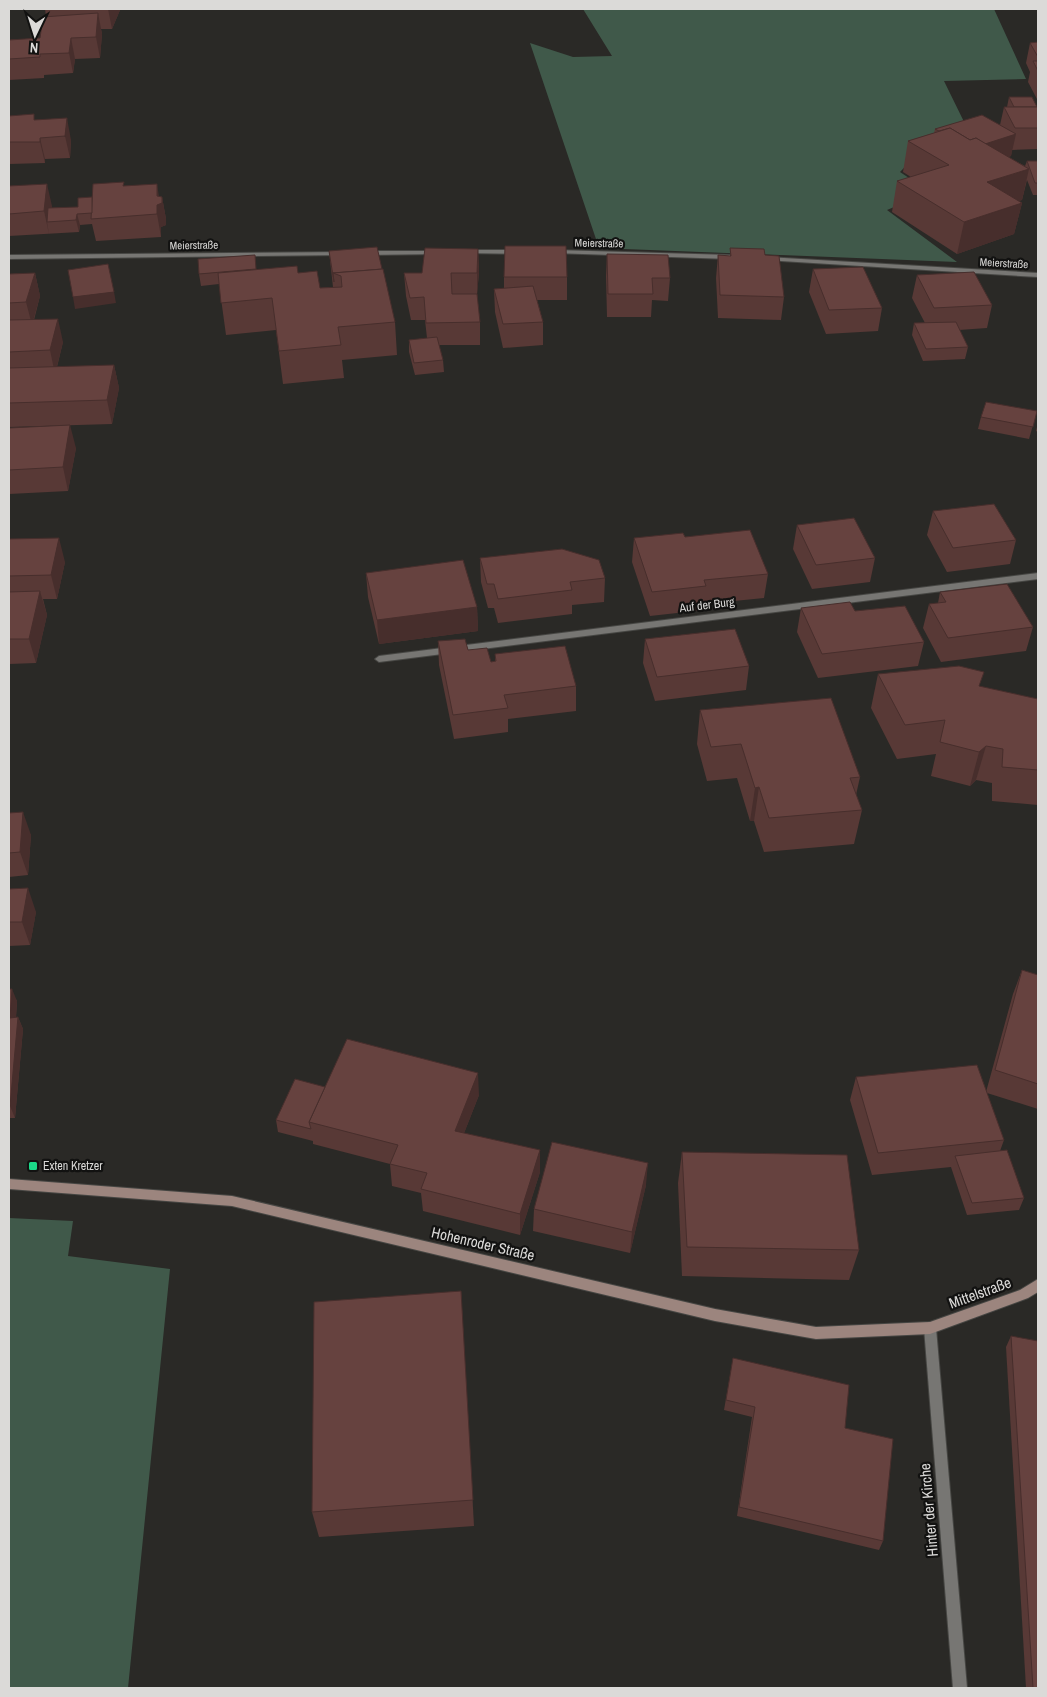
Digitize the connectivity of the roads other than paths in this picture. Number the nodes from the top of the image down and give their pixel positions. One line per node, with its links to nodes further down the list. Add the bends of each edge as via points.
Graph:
1 (461, 252): 2 (street)
2 (530, 252)
3 (549, 252): 6 (street, Meierstraße)
4 (451, 253): 5 (street, Meierstraße)
5 (9, 257)
6 (741, 258)
7 (761, 259): 8 (street, Meierstraße)
8 (1038, 275)
9 (1038, 576): 10 (street, Auf der Burg)
10 (379, 659)
11 (9, 1185): 13 (main road, Hohenroder Straße, via 232,1201 715,1315 816,1333)
12 (1038, 1285): 13 (main road, Mittelstraße, via 1024,1294)
13 (930, 1328): 14 (street, Hinter der Kirche)
14 (960, 1688)

